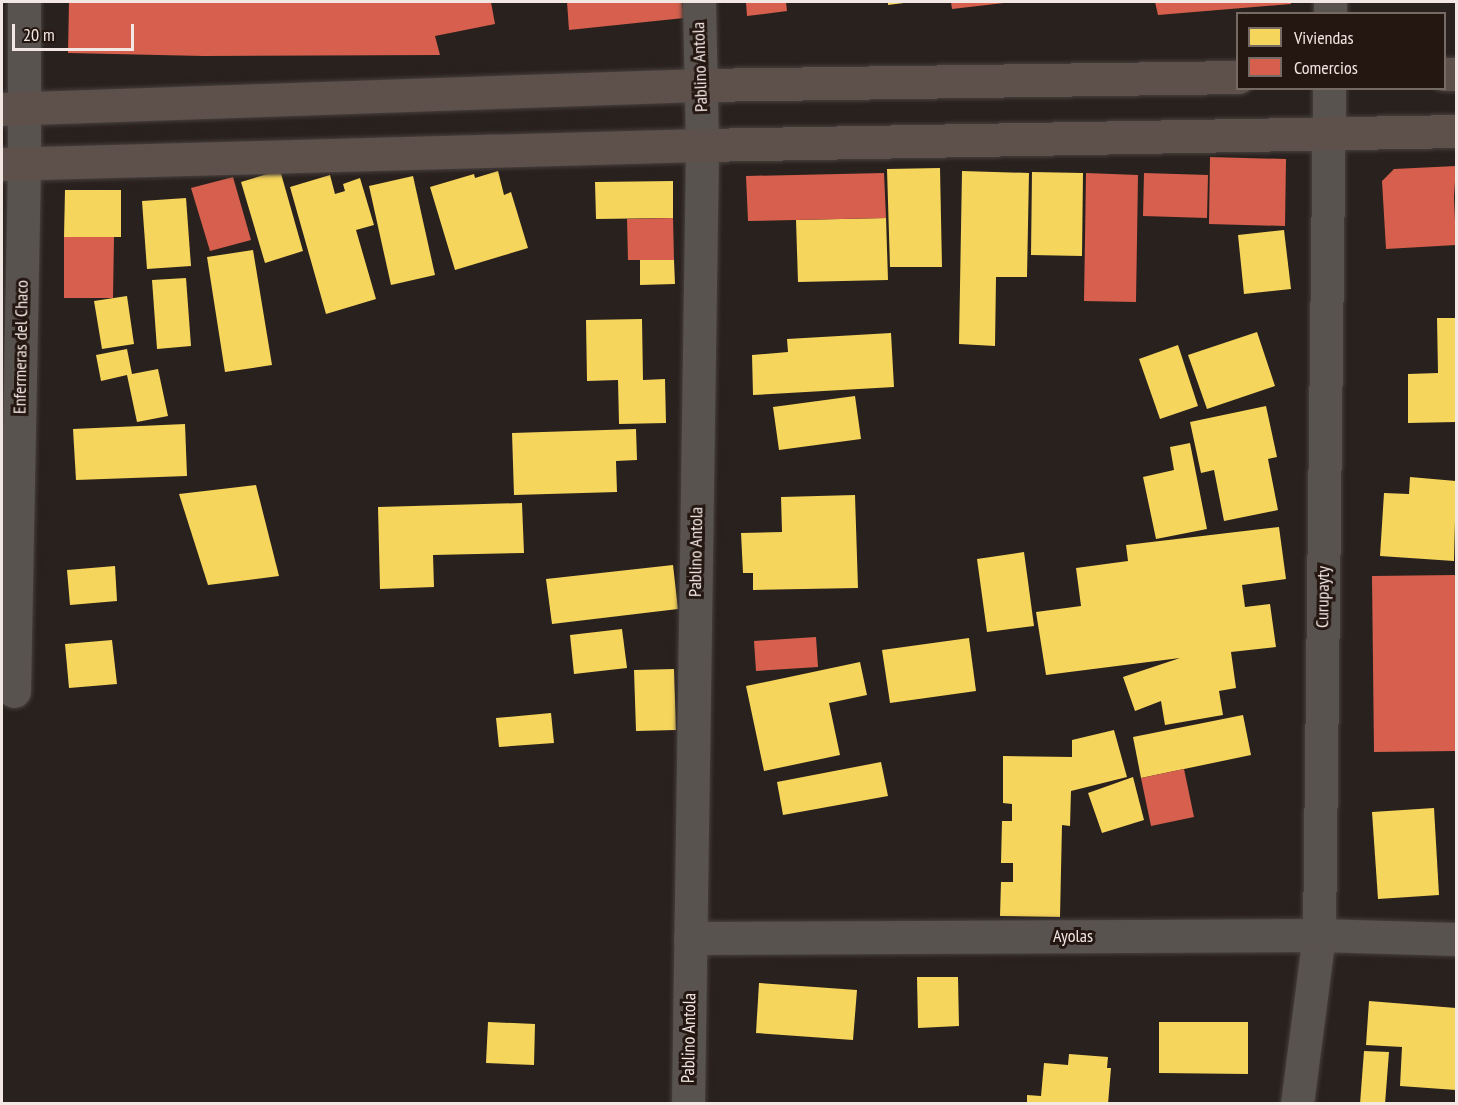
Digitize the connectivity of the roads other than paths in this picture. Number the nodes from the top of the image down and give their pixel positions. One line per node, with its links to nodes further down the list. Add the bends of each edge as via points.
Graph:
1 (24, 2): 6 (street, Enfermeras del Chaco)
2 (699, 2): 4 (street, Pablino Antola)
3 (1236, 77): 4 (main road)
4 (701, 85): 6 (main road); 9 (street, Pablino Antola)
5 (1329, 90): 8 (street, Curupayty)
6 (13, 109): 10 (street, Enfermeras del Chaco)
7 (1456, 131): 8 (main road)
8 (1329, 132): 9 (main road); 12 (street, Curupayty)
9 (702, 145): 10 (main road); 13 (street, Pablino Antola)
10 (13, 164): 11 (street, Enfermeras del Chaco)
11 (14, 692)
12 (1318, 935): 13 (street, Ayolas); 14 (street, Ayolas); 16 (street, Curupayty)
13 (690, 938): 15 (street, Pablino Antola)
14 (1456, 939)
15 (688, 1104)
16 (1297, 1104)

